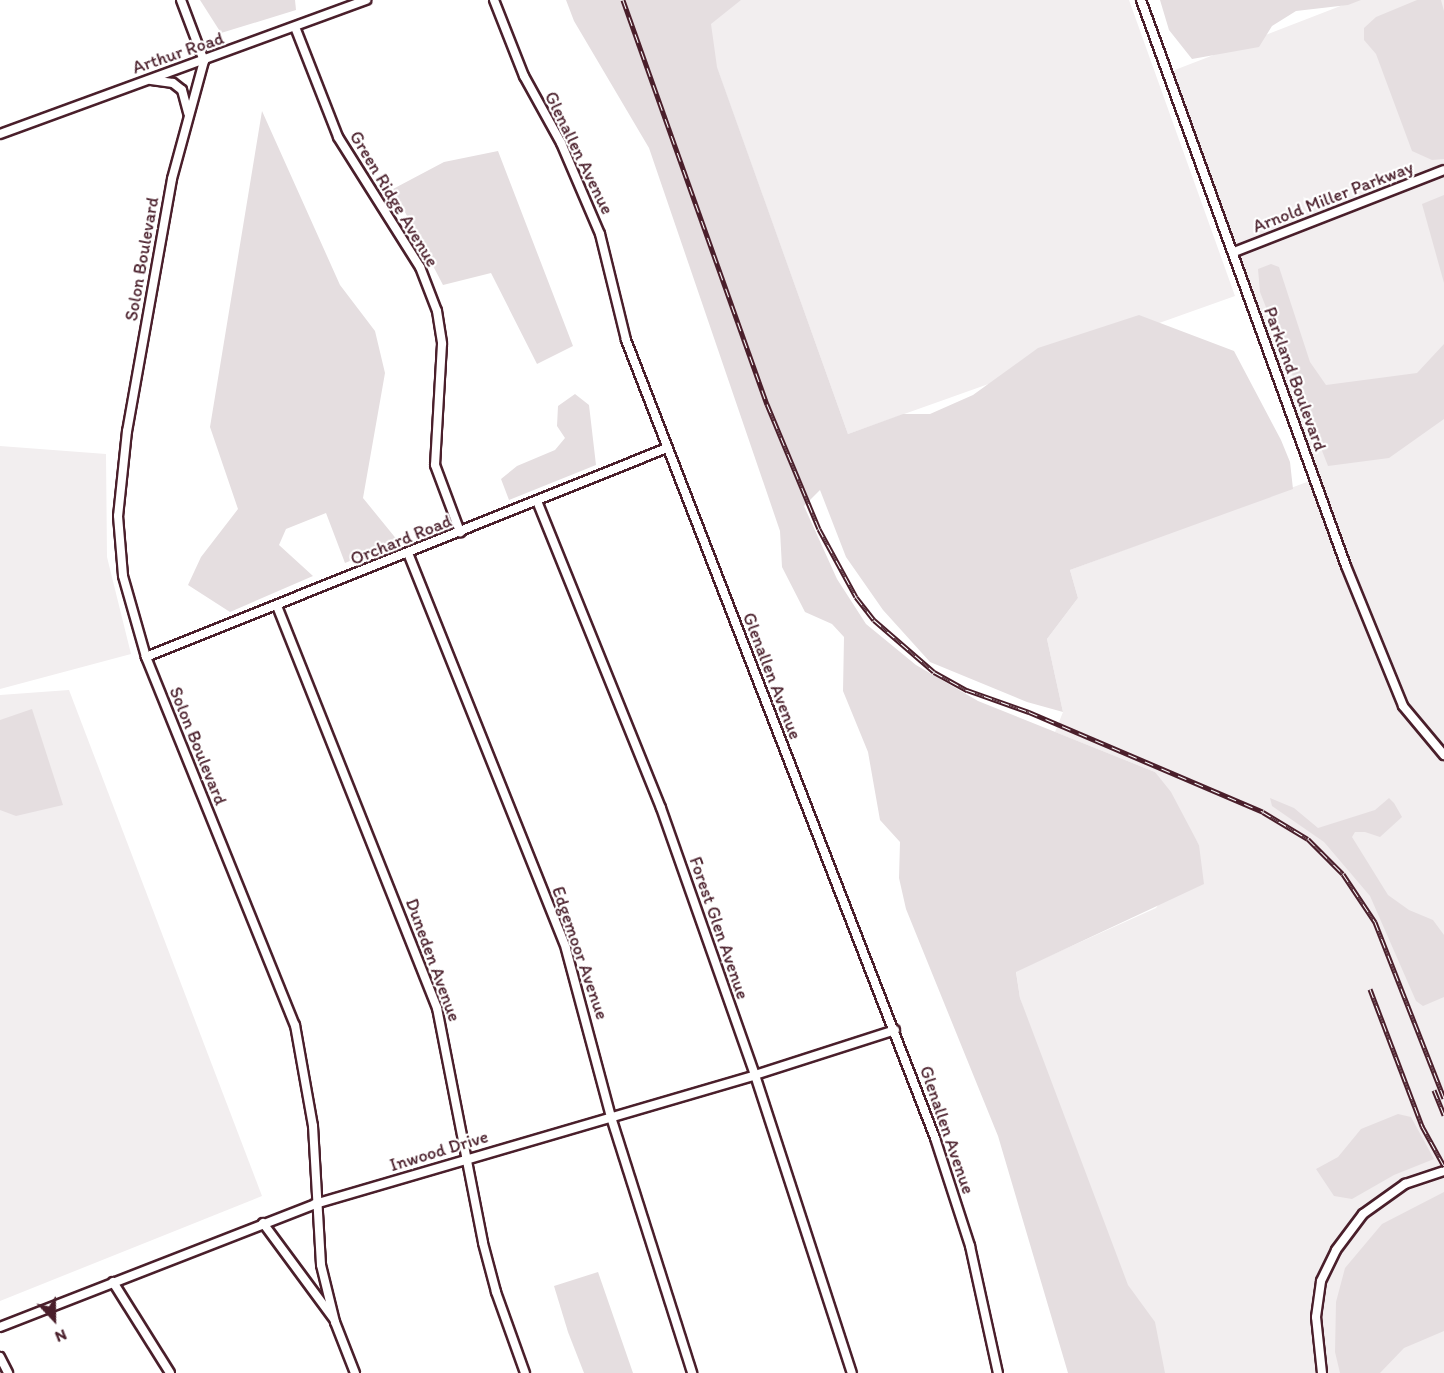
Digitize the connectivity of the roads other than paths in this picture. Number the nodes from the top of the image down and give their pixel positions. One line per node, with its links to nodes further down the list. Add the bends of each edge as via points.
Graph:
1 (181, 0): 6 (street)
2 (366, 0): 5 (street, Arthur Road)
3 (494, 0): 12 (street, Glenallen Avenue, via 524,76 575,173 600,234 626,340)
4 (1141, 0): 11 (street, Parkland Boulevard)
5 (295, 27): 6 (street, Arthur Road); 14 (street, Green Ridge Avenue, via 338,137 420,267 437,310 442,344 435,465)
6 (204, 61): 7 (street, Arthur Road); 8 (street, Solon Boulevard)
7 (144, 80): 8 (street, via 173,83 188,102); 9 (street, Arthur Road)
8 (188, 118): 17 (street, Solon Boulevard, via 172,179 120,477 123,576)
9 (0, 134)
10 (1444, 170): 11 (street, Arnold Miller Parkway)
11 (1234, 252): 18 (street, Parkland Boulevard, via 1346,566 1403,706)
12 (667, 448): 13 (street, Orchard Road); 19 (street, Glenallen Avenue)
13 (537, 501): 14 (street, Orchard Road); 20 (street, Forest Glen Avenue, via 661,808)
14 (460, 532): 15 (street, Orchard Road)
15 (408, 554): 16 (street, Orchard Road); 21 (street, Edgemoor Avenue, via 566,949)
16 (277, 606): 17 (street, Orchard Road); 22 (street, Duneden Avenue, via 437,1008)
17 (146, 657): 24 (street, Solon Boulevard, via 295,1026 309,1094)
18 (1444, 755)
19 (895, 1030): 20 (street, Inwood Drive); 36 (street, Glenallen Avenue, via 964,1227)
20 (755, 1075): 21 (street, Inwood Drive); 35 (street, Forest Glen Avenue)
21 (611, 1117): 22 (street, Inwood Drive); 34 (street, Edgemoor Avenue)
22 (465, 1157): 24 (street, Inwood Drive); 33 (street, Duneden Avenue, via 496,1292)
23 (1444, 1172): 37 (street, via 1405,1184 1371,1208 1336,1250 1320,1281 1316,1317)
24 (315, 1204): 25 (street, Inwood Drive); 27 (street, Solon Boulevard, via 321,1265)
25 (263, 1223): 26 (street, Inwood Drive); 27 (street)
26 (113, 1282): 28 (street, Inwood Drive); 31 (street)
27 (335, 1322): 32 (street, Solon Boulevard)
28 (0, 1327)
29 (0, 1357): 30 (street)
30 (8, 1373)
31 (170, 1373)
32 (354, 1373)
33 (525, 1373)
34 (692, 1373)
35 (852, 1373)
36 (998, 1373)
37 (1322, 1373)

